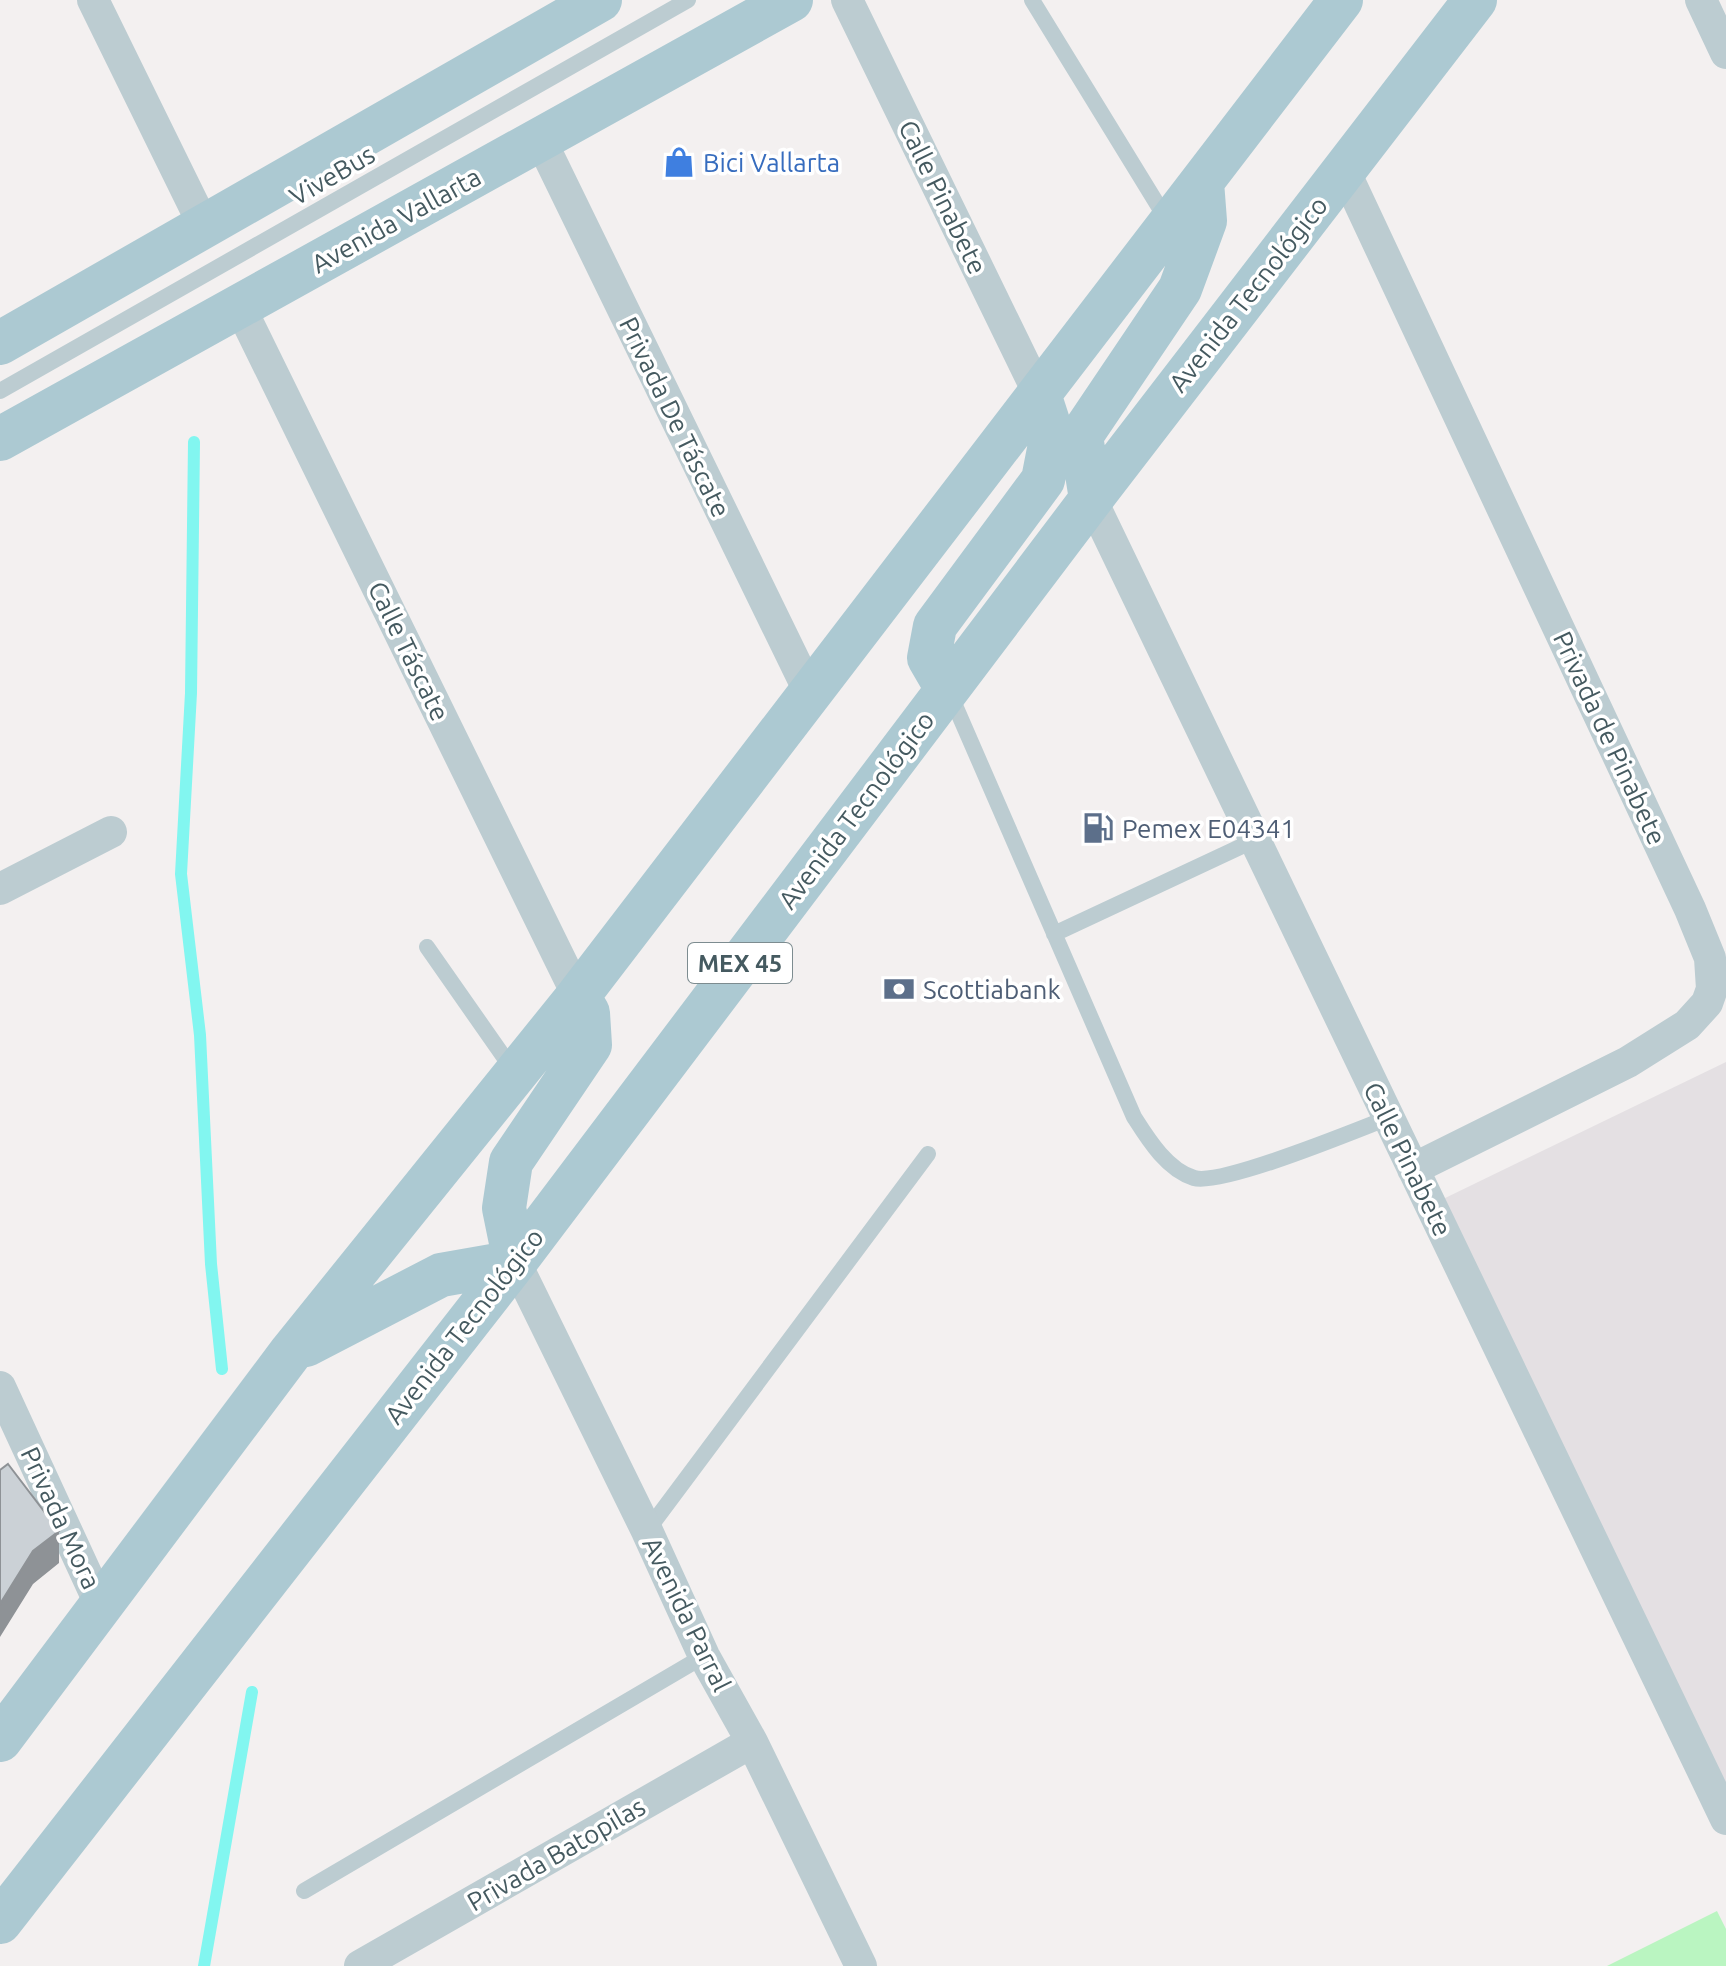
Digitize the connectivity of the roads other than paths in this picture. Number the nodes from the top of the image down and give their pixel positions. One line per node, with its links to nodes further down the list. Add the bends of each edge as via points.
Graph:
1 (93, 0): 15 (street)
2 (600, 0): 15 (main road)
3 (688, 0): 18 (lane, ViveBus)
4 (791, 0): 11 (main road, Avenida Vallarta)
5 (847, 0): 19 (street, Calle Pinabete)
6 (1032, 0): 14 (lane)
7 (1341, 0): 13 (main road)
8 (1475, 0): 12 (main road, Avenida Tecnológico / MEX 45)
9 (1701, 0): 10 (street)
10 (1726, 53)
11 (541, 141): 16 (main road, Avenida Vallarta); 23 (street, Privada De Táscate)
12 (1344, 170): 21 (main road, Avenida Tecnológico / MEX 45); 33 (street, Privada de Pinabete, via 1710,958 1712,989 1687,1025 1628,1062)
13 (1202, 182): 14 (main road); 21 (main road, via 1205,221 1180,289 1081,436)
14 (1170, 224): 19 (main road)
15 (204, 226): 17 (main road)
16 (240, 307): 20 (main road, Avenida Vallarta); 29 (street, Calle Táscate)
17 (0, 343)
18 (0, 391)
19 (1039, 394): 22 (main road, via 1052,434 1043,480 935,626 929,658); 23 (main road)
20 (0, 439)
21 (1091, 499): 22 (main road, Avenida Tecnológico / MEX 45); 25 (street, Calle Pinabete)
22 (947, 689): 27 (lane); 34 (main road, Avenida Tecnológico / MEX 45)
23 (810, 693): 29 (main road)
24 (111, 832): 26 (street)
25 (1255, 840): 27 (lane); 31 (street, Calle Pinabete)
26 (0, 889)
27 (1054, 934): 31 (lane, via 1134,1117 1170,1163 1195,1178 1242,1171)
28 (427, 947): 30 (lane)
29 (578, 996): 30 (main road); 34 (main road, via 588,1013 590,1045 511,1162 504,1208)
30 (515, 1073): 35 (main road)
31 (1388, 1118): 33 (street, Calle Pinabete)
32 (928, 1154): 37 (lane)
33 (1413, 1169): 42 (street, Calle Pinabete)
34 (515, 1262): 35 (main road, via 441,1275); 37 (street, Avenida Parral); 44 (main road, Avenida Tecnológico / MEX 45)
35 (291, 1352): 38 (main road)
36 (0, 1387): 38 (street, Privada Mora)
37 (647, 1531): 39 (street, Avenida Parral)
38 (101, 1606): 40 (main road)
39 (704, 1656): 41 (street, Avenida Parral); 43 (lane)
40 (0, 1740)
41 (752, 1742): 45 (street, Privada Batopilas); 46 (street, Avenida Parral)
42 (1726, 1819)
43 (304, 1891)
44 (0, 1922)
45 (360, 1966)
46 (861, 1966)

